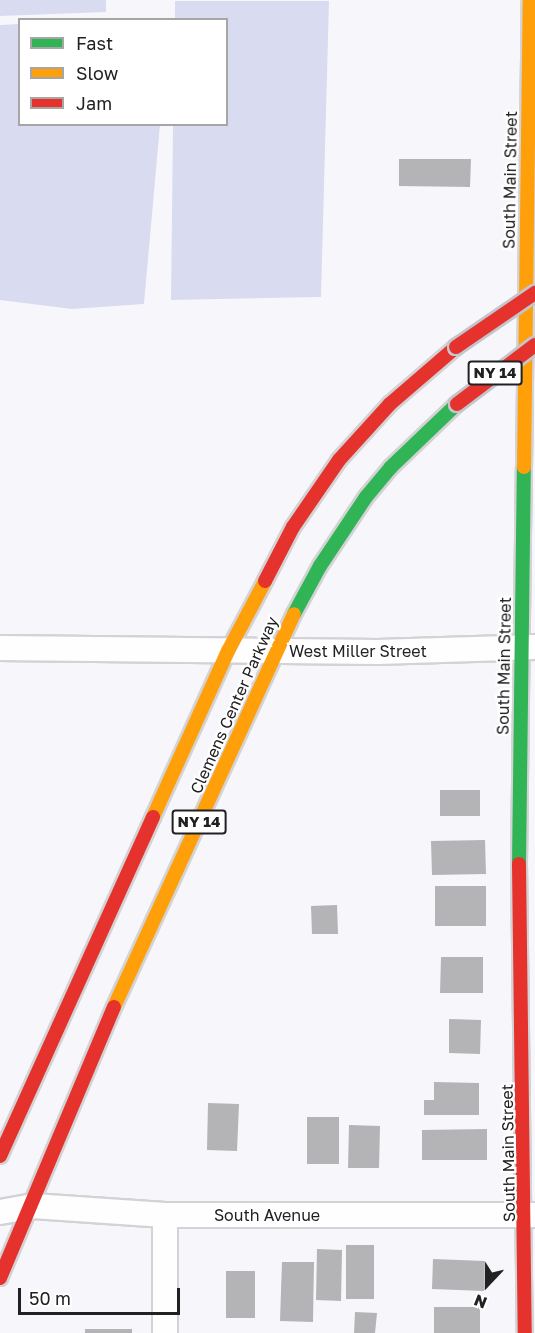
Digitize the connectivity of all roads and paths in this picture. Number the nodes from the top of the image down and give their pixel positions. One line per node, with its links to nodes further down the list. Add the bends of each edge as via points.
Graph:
1 (530, 0): 5 (main road, South Main Street)
2 (535, 293): 6 (main road, Clemens Center Parkway / NY 14, bridge, via 456,347 390,404 339,460 293,527)
3 (535, 345): 7 (main road, Clemens Center Parkway / NY 14, bridge, via 457,404 391,467 320,566)
4 (0, 648): 6 (street, West Miller Street)
5 (528, 648): 7 (street, West Miller Street); 8 (main road, South Main Street)
6 (228, 651): 7 (street, West Miller Street); 9 (main road, Clemens Center Parkway / NY 14)
7 (274, 651): 10 (main road, Clemens Center Parkway / NY 14, via 71,1103)
8 (527, 932): 13 (main road, South Main Street)
9 (0, 1156)
10 (33, 1206): 11 (street, South Avenue); 12 (street, South Avenue); 14 (main road, Clemens Center Parkway / NY 14)
11 (0, 1212)
12 (165, 1215): 13 (street, South Avenue); 15 (street)
13 (531, 1215): 16 (main road, South Main Street)
14 (0, 1278)
15 (165, 1333)
16 (525, 1333)

